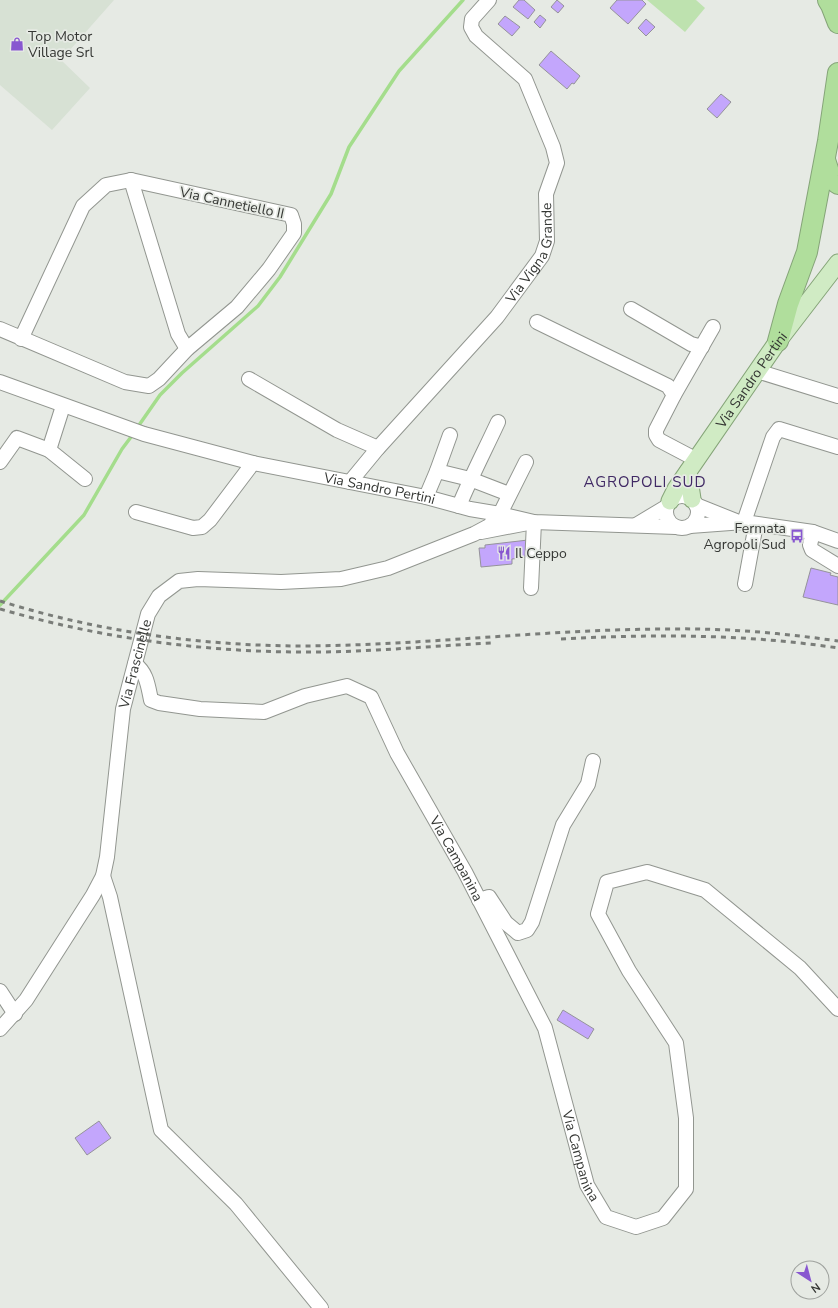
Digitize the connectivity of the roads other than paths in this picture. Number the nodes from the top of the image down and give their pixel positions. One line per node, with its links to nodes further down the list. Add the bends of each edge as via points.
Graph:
1 (488, 0): 28 (street, Via Vigna Grande, via 472,19 470,27 476,36 525,79 545,125 557,163 546,194 547,241 542,256 497,317)
2 (828, 0): 3 (highway)
3 (838, 23)
4 (838, 73): 7 (highway)
5 (838, 109): 6 (highway)
6 (838, 125)
7 (825, 160): 9 (highway, via 831,178); 16 (highway, via 807,252)
8 (131, 180): 15 (street, Via Cannetiello II, via 106,185 83,206); 18 (street, via 178,334); 18 (street, Via Cannetiello II, via 291,215 294,224 294,233 237,307)
9 (838, 184)
10 (838, 263): 16 (main road, Via Sandro Pertini)
11 (631, 309): 17 (street, via 691,344)
12 (537, 322): 22 (street, via 668,386)
13 (713, 327): 17 (street)
14 (0, 329): 15 (street, Via Cannetiello II)
15 (21, 339): 18 (street, Via Cannetiello II, via 125,382 149,386)
16 (778, 341): 19 (main road, Via Sandro Pertini)
17 (702, 347): 22 (street)
18 (187, 349)
19 (757, 371): 23 (street); 33 (main road, Via Sandro Pertini)
20 (249, 379): 28 (street, via 337,430)
21 (0, 382): 24 (street, Via Sandro Pertini)
22 (674, 395): 33 (street, via 656,430 656,435)
23 (838, 396)
24 (62, 406): 29 (street); 32 (street, Via Sandro Pertini, via 144,434)
25 (498, 422): 36 (street)
26 (450, 435): 34 (street)
27 (838, 447): 46 (street, via 779,429 773,437)
28 (378, 448): 37 (street, Via Vigna Grande)
29 (49, 450): 30 (street, via 16,438); 35 (street)
30 (0, 462)
31 (526, 462): 38 (street)
32 (253, 463): 37 (street, Via Sandro Pertini); 43 (street, via 202,527 193,528)
33 (692, 466): 40 (main road); 41 (main road, Via Sandro Pertini)
34 (438, 471): 36 (street); 39 (street)
35 (86, 479)
36 (470, 479): 38 (street); 42 (street)
37 (350, 482): 39 (street, Via Sandro Pertini)
38 (509, 494): 44 (street)
39 (426, 497): 42 (street, Via Sandro Pertini)
40 (694, 502): 41 (street, via 688,497 678,496); 46 (street); 48 (street, via 698,514)
41 (668, 504): 47 (street, Via Sandro Pertini); 49 (street, via 665,512 668,521)
42 (465, 507): 44 (street, Via Sandro Pertini); 50 (street, via 477,515)
43 (136, 512)
44 (495, 513): 45 (street, Via Sandro Pertini); 50 (street, Via Frascinelle, via 489,526)
45 (534, 522): 47 (street, Via Sandro Pertini); 50 (street, Via Frascinelle); 55 (street)
46 (746, 523): 48 (street); 51 (street); 54 (street)
47 (636, 525): 49 (street, Via Sandro Pertini)
48 (690, 526): 49 (street)
49 (676, 527)
50 (475, 531): 56 (street, Via Frascinelle, via 388,568 341,580 179,581 159,596 148,614)
51 (813, 532): 52 (street); 53 (street, via 810,545 812,550)
52 (838, 540)
53 (838, 566)
54 (745, 584)
55 (531, 588)
56 (134, 664): 58 (street, Via Frascinelle, via 123,709); 59 (street, Via Campanina, via 145,676 151,700 200,708 264,712 305,696 347,686 371,697 397,753)
57 (593, 761): 59 (street, via 588,784 563,825 532,922 527,930 518,933 506,923 490,897)
58 (103, 876): 62 (street, Via Frascinelle); 64 (street, via 110,897 161,1130 236,1204)
59 (480, 900): 61 (street, Via Campanina, via 545,1028 587,1185 606,1217 636,1227 663,1218 686,1189 686,1118 676,1044 629,971 598,914 607,882 647,872 705,890 800,968)
60 (0, 991): 62 (street)
61 (838, 1009)
62 (15, 1014): 63 (street, Via Frascinelle)
63 (0, 1030)
64 (321, 1308)

